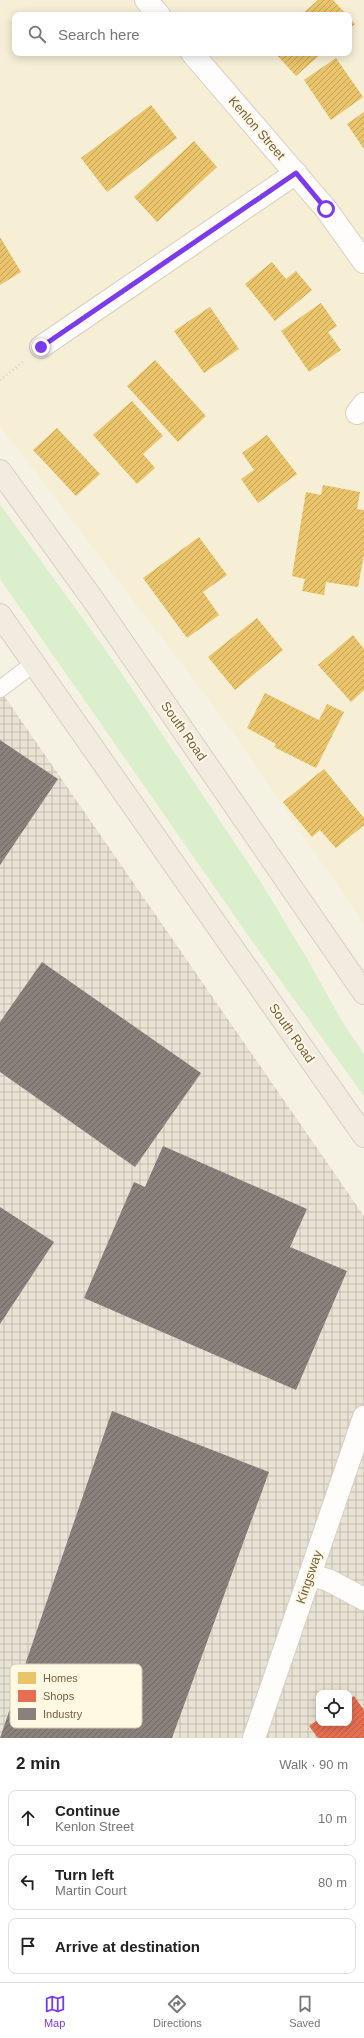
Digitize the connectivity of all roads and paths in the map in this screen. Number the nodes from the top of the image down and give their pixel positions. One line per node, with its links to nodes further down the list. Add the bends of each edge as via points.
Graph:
1 (146, 0): 2 (street)
2 (156, 12)
3 (195, 56): 4 (street, Kenlon Street)
4 (296, 173): 5 (street, Kenlon Street); 6 (street)
5 (364, 262)
6 (41, 347): 7 (path)
7 (0, 380)
8 (0, 471): 12 (highway, South Road, via 94,601)
9 (0, 615): 10 (highway, South Road)
10 (33, 664): 11 (lane); 13 (highway, South Road)
11 (0, 689)
12 (364, 993)
13 (364, 1136)
14 (364, 1417): 15 (street, Kingsway)
15 (310, 1575): 16 (street, via 328,1580); 17 (street, Kingsway)
16 (364, 1599)
17 (254, 1738)

